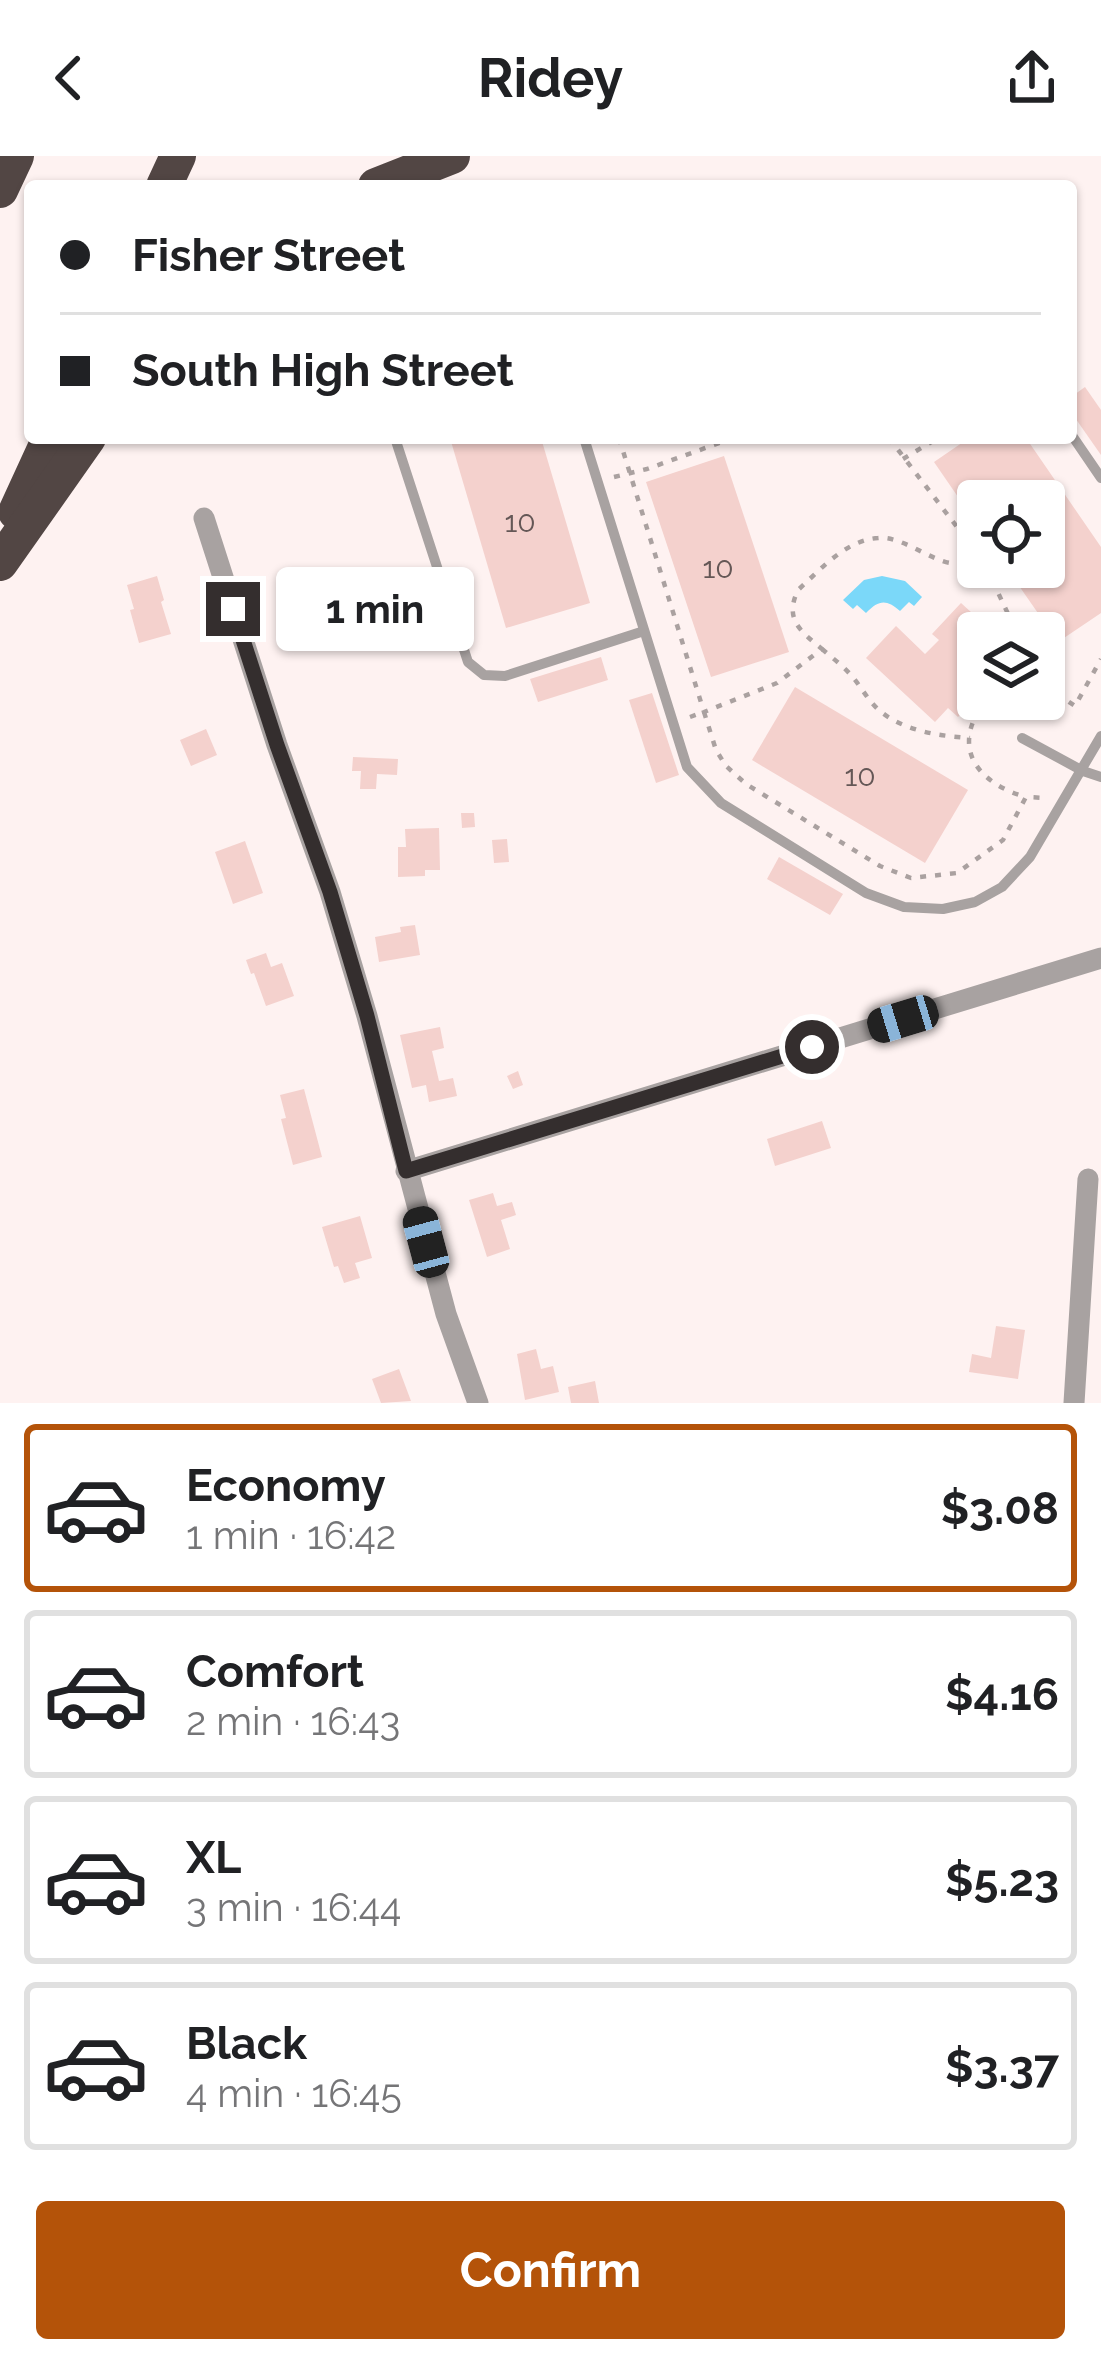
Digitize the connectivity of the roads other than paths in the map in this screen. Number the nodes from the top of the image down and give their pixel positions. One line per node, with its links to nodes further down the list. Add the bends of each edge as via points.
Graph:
1 (452, 156): 2 (highway)
2 (391, 180)
3 (1077, 443): 8 (lane)
4 (47, 444): 10 (highway)
5 (84, 444): 11 (highway)
6 (397, 444): 12 (lane, via 468,662 484,675 506,676)
7 (586, 444): 12 (lane)
8 (1101, 478)
9 (204, 518): 19 (street, via 330,892)
10 (0, 548)
11 (0, 562)
12 (644, 631): 15 (lane, via 687,767 721,802 866,893 904,907 975,902 1002,887)
13 (1101, 736): 15 (lane)
14 (1022, 739): 15 (lane)
15 (1083, 770): 16 (lane)
16 (1099, 777): 17 (lane)
17 (1101, 791)
18 (1101, 958): 19 (street)
19 (406, 1171): 21 (street)
20 (1088, 1178): 22 (street)
21 (478, 1403)
22 (1074, 1403)

